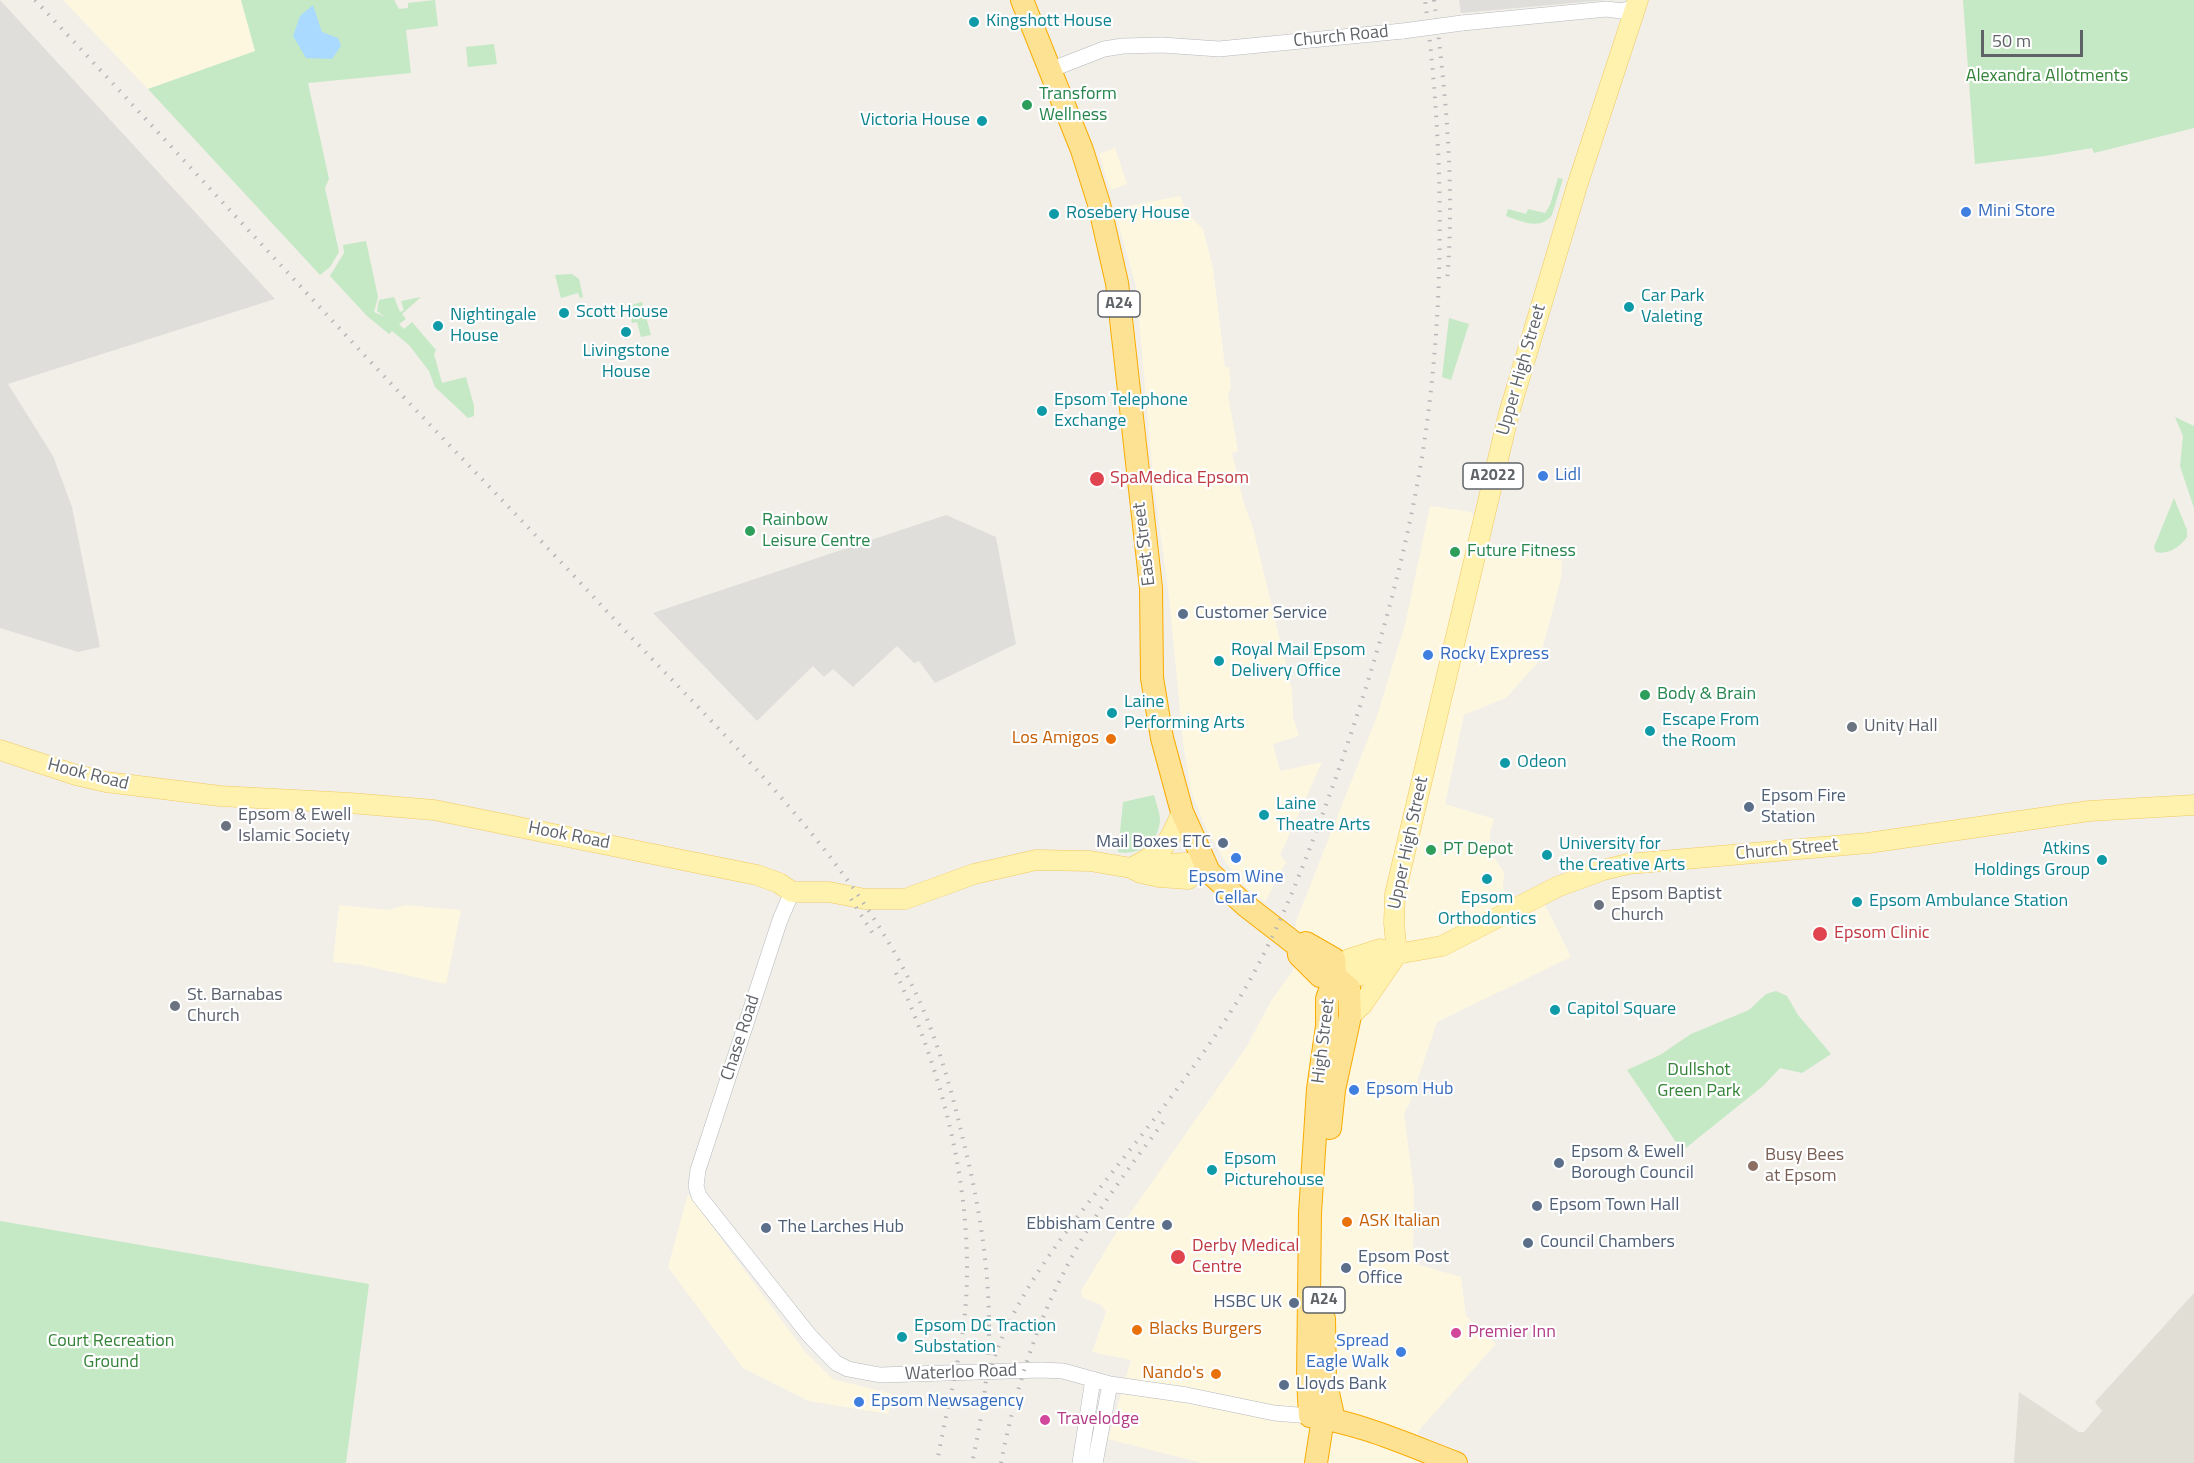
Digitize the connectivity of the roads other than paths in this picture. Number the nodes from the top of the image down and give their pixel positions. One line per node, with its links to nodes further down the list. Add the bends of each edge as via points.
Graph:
1 (1022, 0): 3 (highway, East Street / A24)
2 (1637, 3): 3 (street, Church Road, bridge, via 1621,11 1607,9 1219,49 1123,46); 10 (main road, Upper High Street / A2022, via 1509,413 1395,894)
3 (1050, 70): 6 (highway, East Street / A24, via 1099,204 1117,283 1150,588 1152,678 1162,738)
4 (0, 750): 9 (main road, Hook Road, via 76,775 127,785 220,796 350,802 480,818 757,875)
5 (2194, 805): 10 (main road, Church Street, via 2089,811 1868,843 1628,864 1557,887 1442,946)
6 (1182, 812): 7 (main road, via 1166,846); 8 (highway, East Street / A24)
7 (1131, 868): 8 (main road, Hook Road, via 1180,879); 9 (main road, Hook Road, via 1090,861 1036,860 974,874 905,899)
8 (1201, 871): 11 (highway, East Street / A24, via 1298,946 1306,943 1334,959)
9 (792, 892): 13 (street, Chase Road, via 730,1069)
10 (1397, 954): 11 (main road, via 1382,968 1363,975); 12 (main road)
11 (1335, 976): 12 (highway, High Street / A24, via 1349,988); 16 (highway, High Street / A24, via 1327,999 1311,1201 1308,1379)
12 (1350, 1016): 16 (highway, High Street / A24, via 1334,1090 1325,1213)
13 (696, 1186): 14 (street, Waterloo Road, via 699,1196 809,1335 836,1363 848,1369 880,1376 1041,1370)
14 (1093, 1379): 15 (street, Waterloo Road); 17 (street)
15 (1110, 1384): 16 (street, Waterloo Road); 18 (street)
16 (1322, 1418): 19 (highway, High Street / A24); 20 (highway, via 1377,1433)
17 (1080, 1463)
18 (1095, 1463)
19 (1316, 1463)
20 (1456, 1463)

